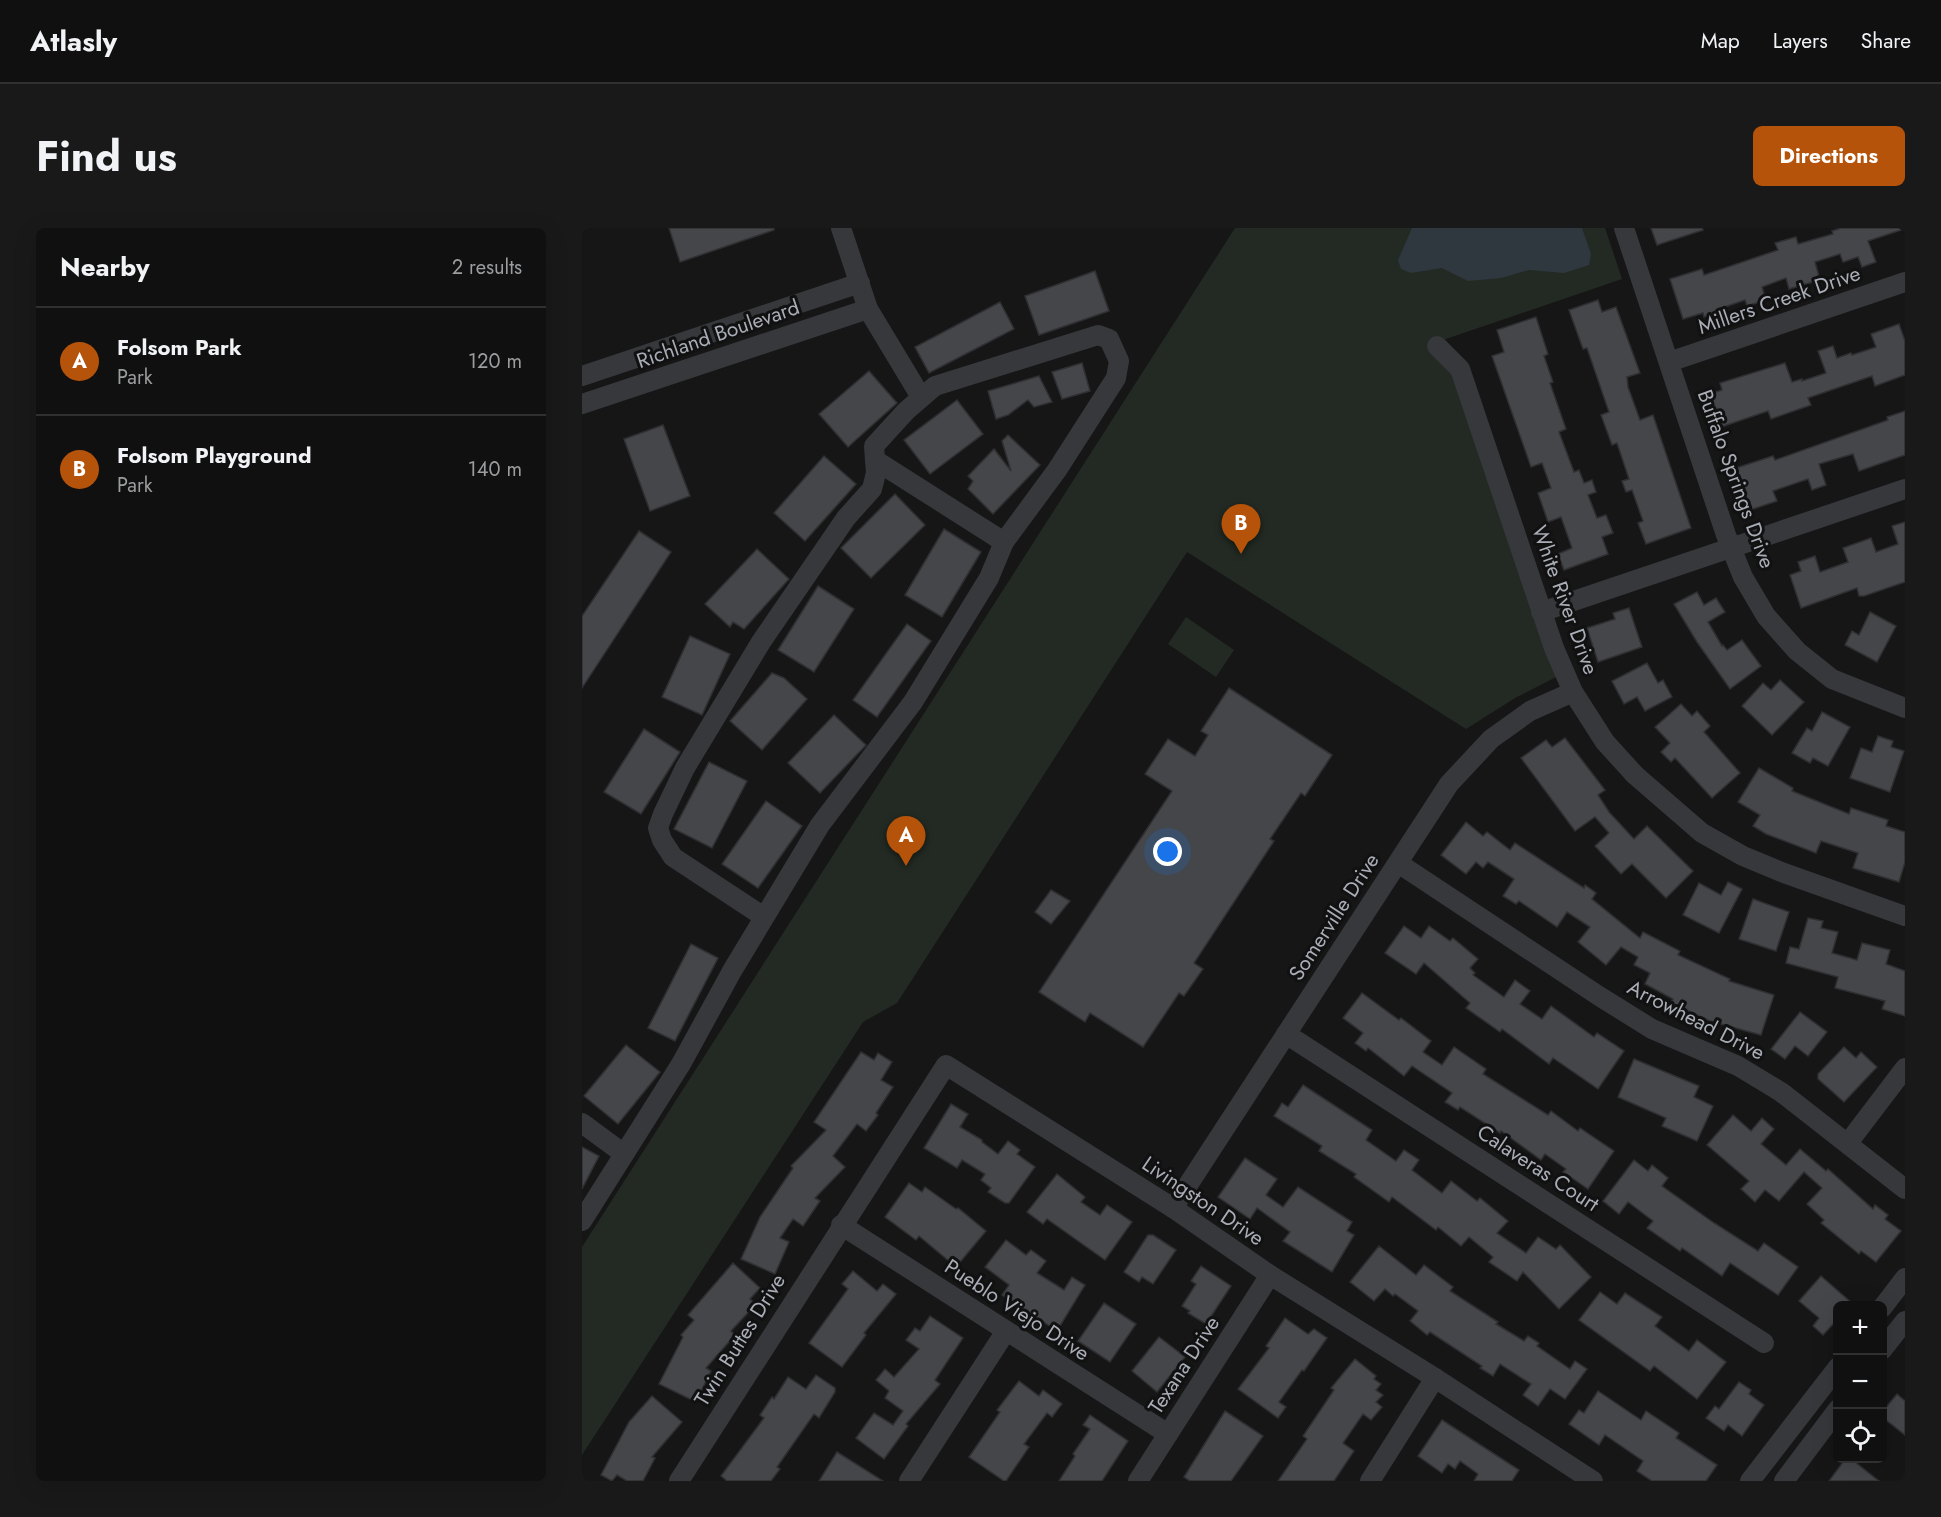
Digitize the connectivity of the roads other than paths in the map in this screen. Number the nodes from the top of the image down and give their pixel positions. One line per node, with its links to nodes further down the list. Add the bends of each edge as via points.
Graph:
1 (841, 228): 4 (street)
2 (1624, 228): 7 (street, Buffalo Springs Drive)
3 (1905, 282): 7 (street, Millers Creek Drive)
4 (860, 283): 5 (street); 8 (street, Richland Boulevard)
5 (868, 309): 9 (street); 10 (street, Richland Boulevard)
6 (1437, 346): 15 (street, White River Drive, via 1460,369)
7 (1669, 362): 14 (street, Buffalo Springs Drive)
8 (582, 376)
9 (921, 398): 11 (street, via 874,446); 13 (street, via 935,386 1098,335 1109,339 1117,351 1116,378 1057,470)
10 (582, 404)
11 (875, 460): 13 (street); 20 (street, via 872,489 846,518 761,642 685,768 658,828 673,857)
12 (1905, 489): 14 (street)
13 (1004, 542): 20 (street, via 989,578 913,702 820,825)
14 (1731, 547): 15 (street); 17 (street, Buffalo Springs Drive, via 1766,616 1797,651 1832,679)
15 (1541, 612): 16 (street, White River Drive)
16 (1573, 692): 18 (street, Somerville Drive, via 1530,711 1491,739 1449,784); 19 (street, White River Drive, via 1605,742 1635,775 1702,833 1753,860)
17 (1905, 708)
18 (1398, 864): 21 (street, Somerville Drive); 24 (street, Arrowhead Drive, via 1652,1029 1738,1066 1781,1092)
19 (1905, 916)
20 (764, 917): 25 (street, via 681,1064)
21 (1286, 1034): 27 (street, Somerville Drive); 35 (street, Calaveras Court)
22 (1905, 1068): 24 (street)
23 (582, 1123): 25 (street)
24 (1848, 1143): 26 (street, Arrowhead Drive)
25 (624, 1154): 28 (street)
26 (1905, 1189)
27 (1173, 1208): 29 (street, Livingston Drive, via 946,1065); 30 (street, Livingston Drive)
28 (582, 1221)
29 (842, 1225): 34 (street, Pueblo Viejo Drive); 41 (street, Twin Buttes Drive)
30 (1270, 1275): 38 (street, Livingston Drive); 40 (street, Texana Drive)
31 (1905, 1278): 32 (street)
32 (1887, 1301)
33 (1905, 1321): 36 (street)
34 (1006, 1331): 40 (street, Pueblo Viejo Drive); 42 (street)
35 (1764, 1343)
36 (1887, 1344)
37 (1833, 1373): 46 (street)
38 (1436, 1378): 44 (street); 45 (street, Livingston Drive)
39 (1833, 1416): 47 (street)
40 (1168, 1434): 43 (street, Texana Drive)
41 (679, 1481)
42 (909, 1481)
43 (1138, 1481)
44 (1370, 1481)
45 (1593, 1481)
46 (1750, 1481)
47 (1784, 1481)

